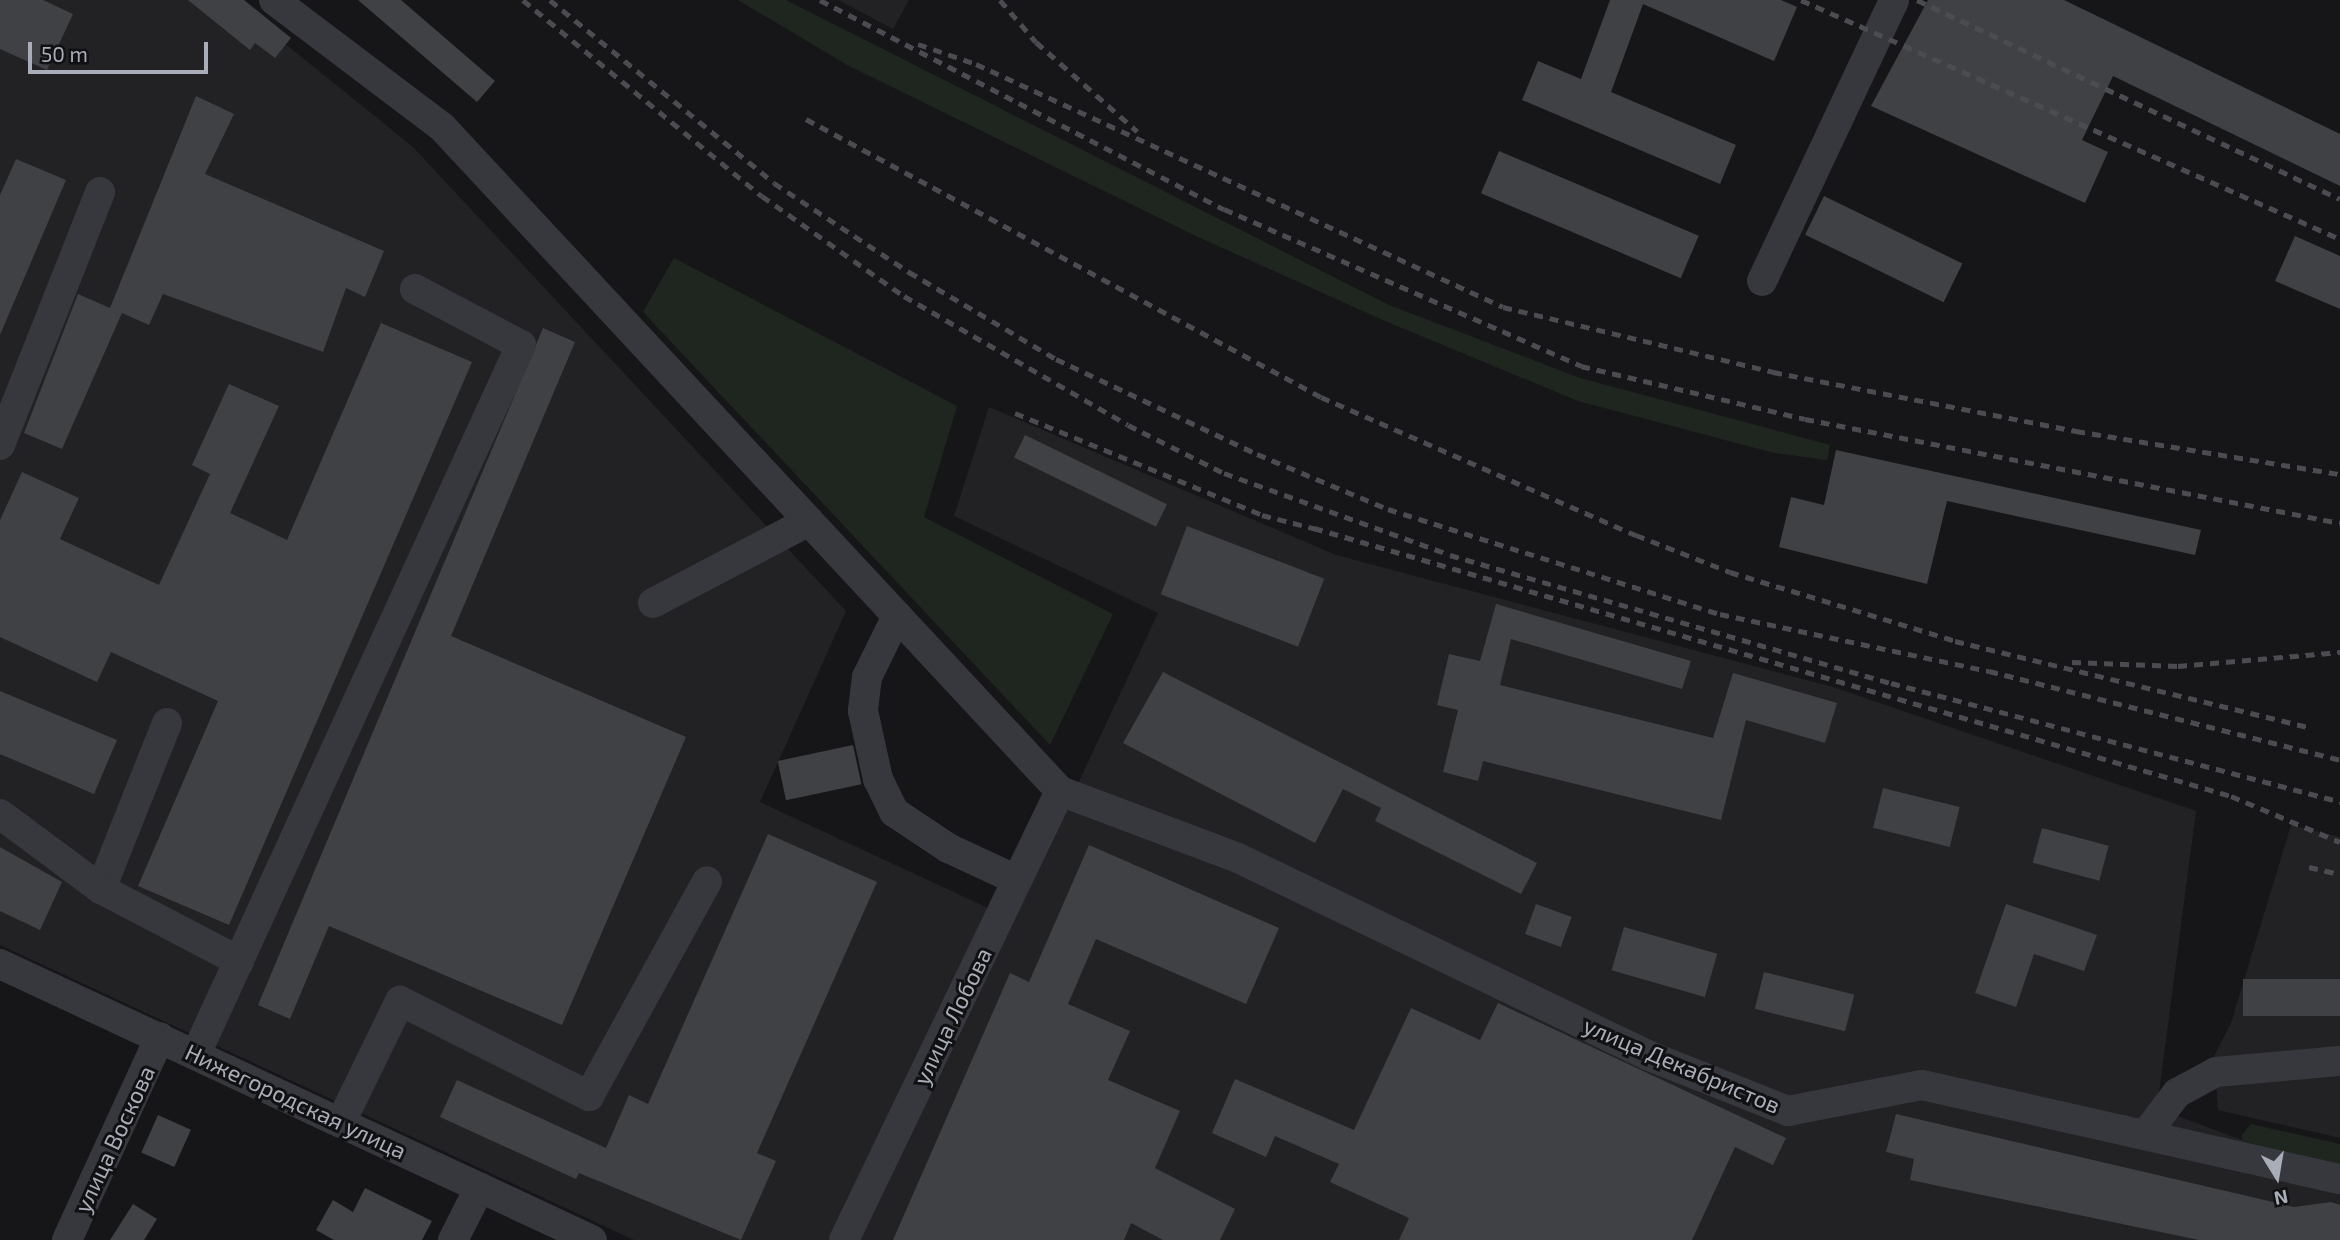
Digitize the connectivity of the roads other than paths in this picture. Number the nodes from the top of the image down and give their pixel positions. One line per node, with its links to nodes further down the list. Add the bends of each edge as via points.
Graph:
1 (274, 0): 7 (street, via 442,127)
2 (1894, 0): 4 (street)
3 (100, 192): 6 (street)
4 (1762, 281)
5 (415, 289): 16 (street, via 521,345)
6 (0, 444)
7 (809, 521): 8 (street); 9 (street)
8 (653, 603)
9 (897, 616): 11 (street); 13 (street, via 867,677 863,711 878,779 894,812 948,848)
10 (167, 723): 15 (street)
11 (1060, 791): 13 (street, улица Лобова); 22 (street, улица Декабристов, via 1238,858 1647,1055 1788,1111 1922,1085)
12 (0, 814): 15 (street)
13 (1017, 880): 28 (street, улица Лобова)
14 (707, 881): 21 (street, via 589,1096 400,1001)
15 (102, 889): 16 (street)
16 (239, 961): 19 (street)
17 (0, 964): 18 (street, Нижегородская улица)
18 (160, 1037): 19 (street, Нижегородская улица); 25 (street, улица Воскова)
19 (196, 1054): 21 (street, Нижегородская улица)
20 (2340, 1061): 22 (street, via 2216,1072 2176,1093)
21 (341, 1122): 24 (street, Нижегородская улица)
22 (2144, 1135): 23 (street, улица Декабристов)
23 (2340, 1179)
24 (480, 1187): 26 (street); 27 (street, Нижегородская улица)
25 (67, 1240)
26 (453, 1240)
27 (592, 1240)
28 (844, 1240)

